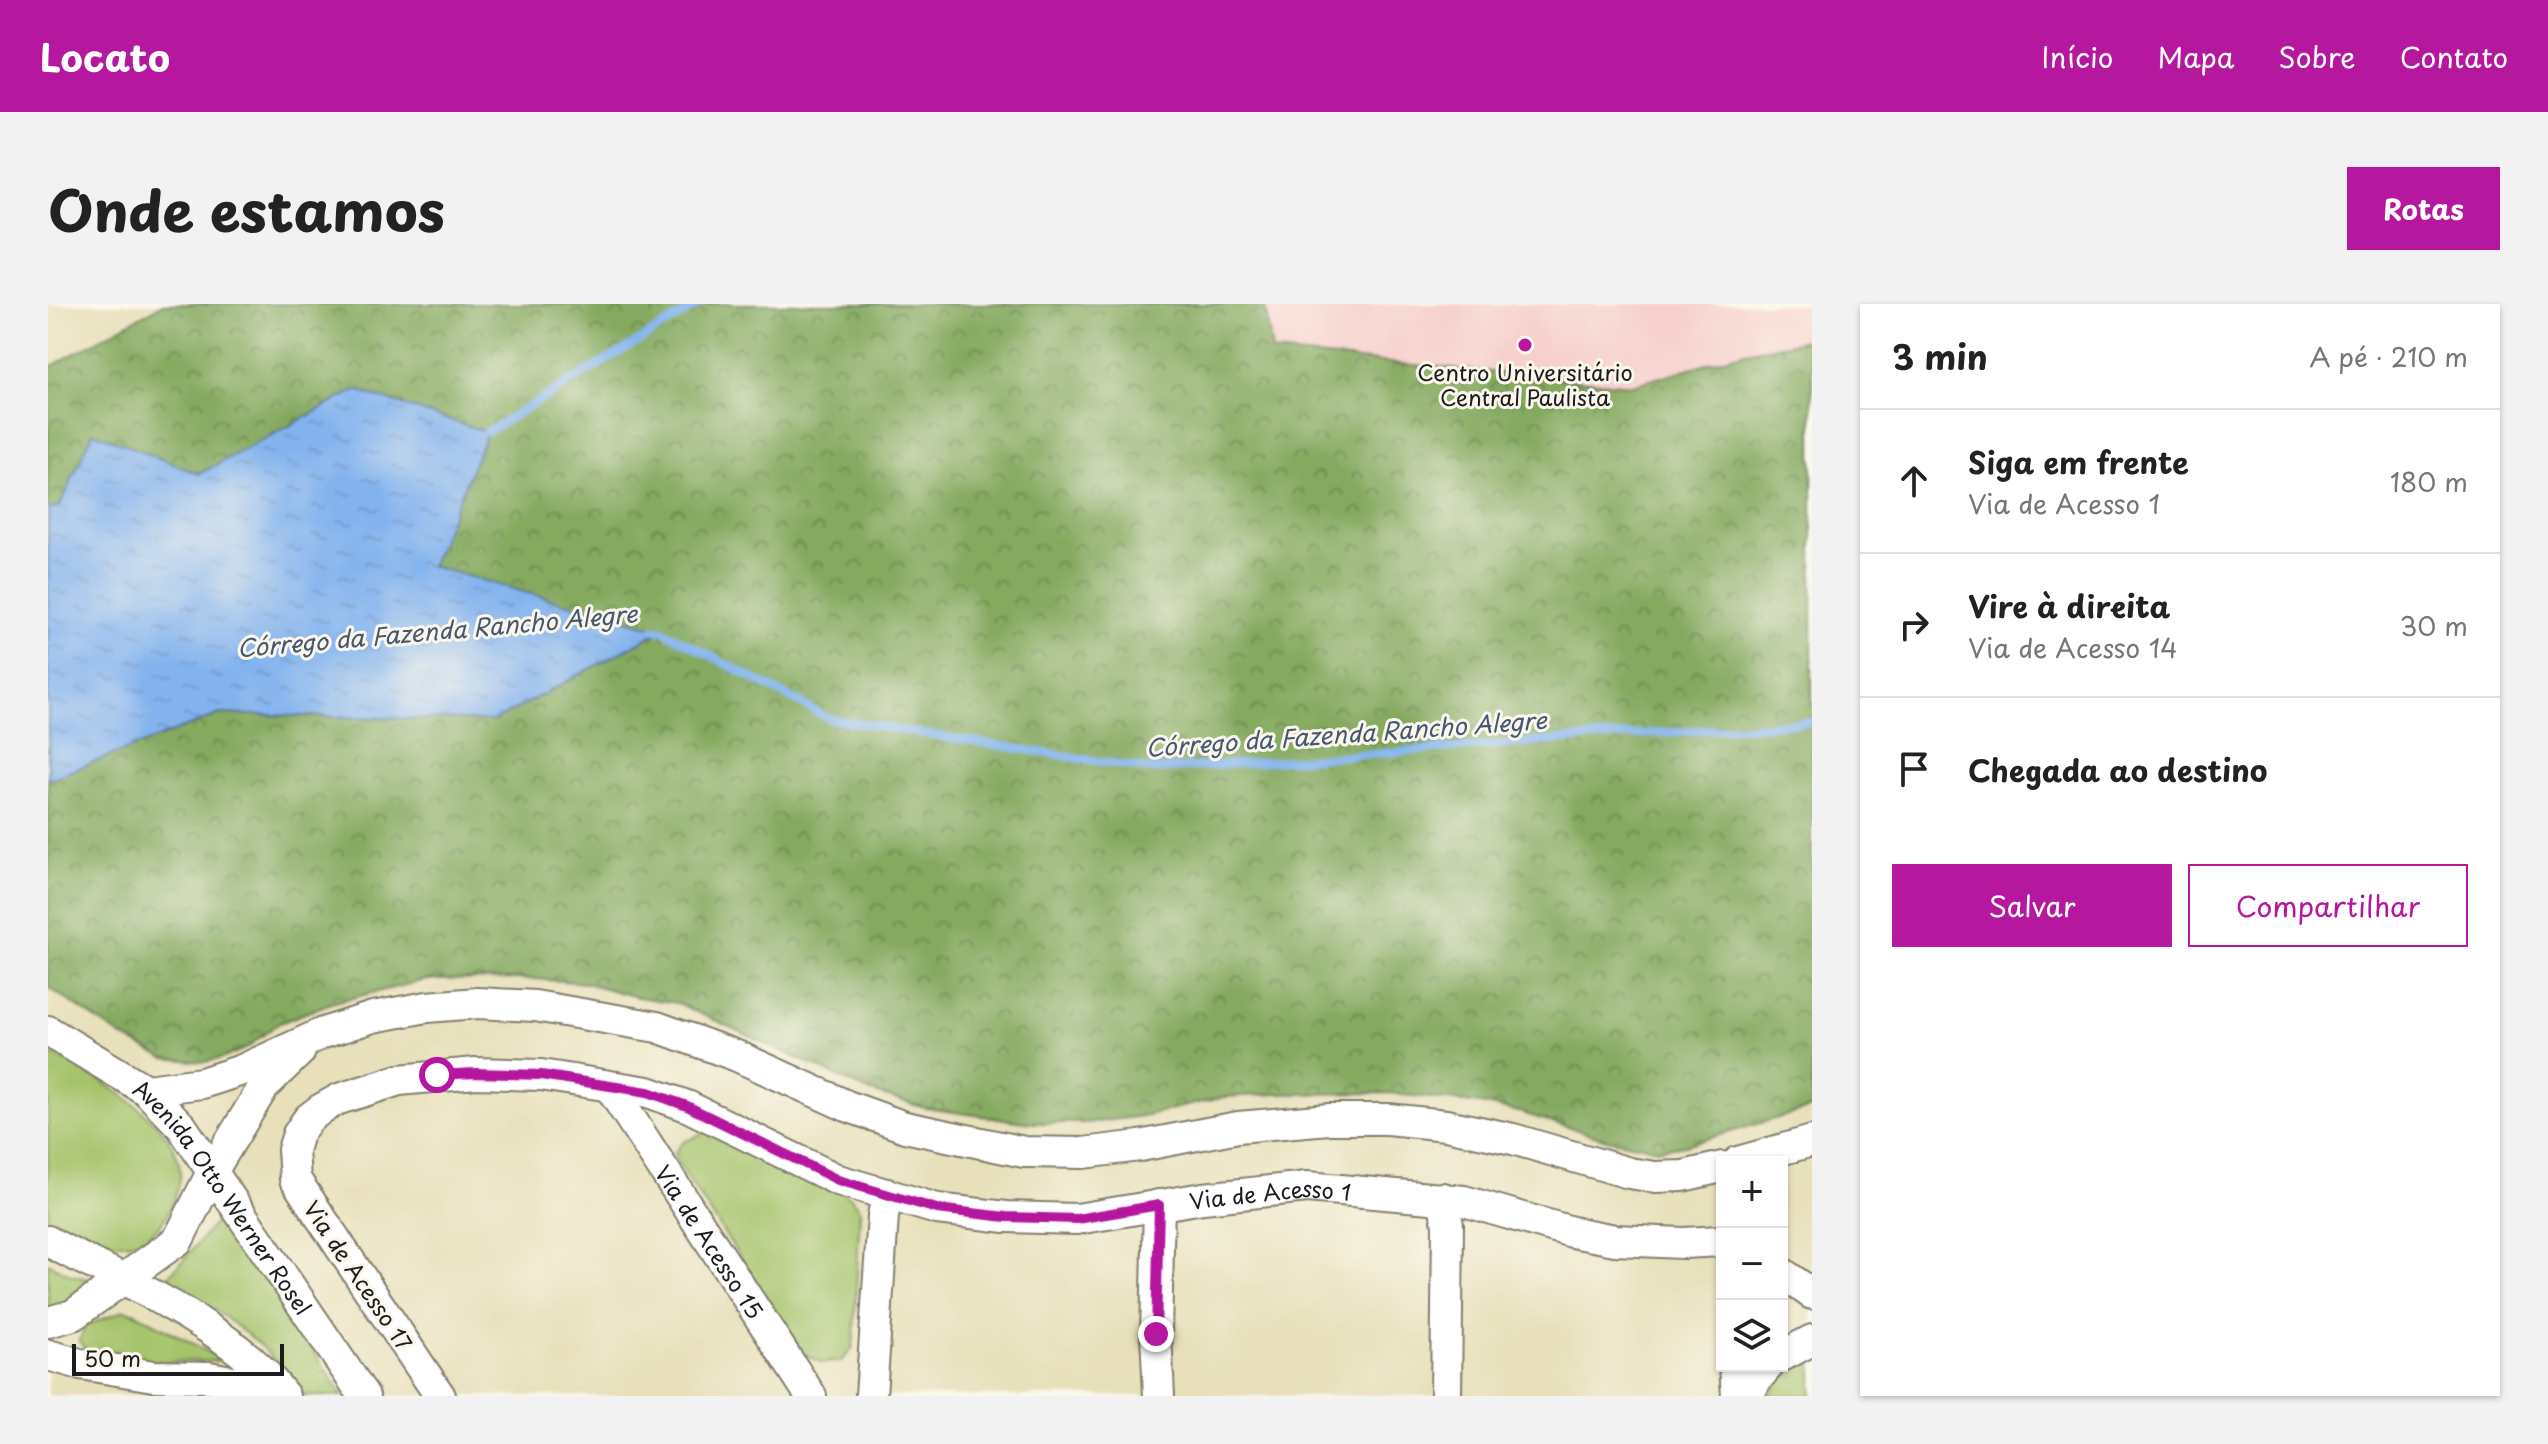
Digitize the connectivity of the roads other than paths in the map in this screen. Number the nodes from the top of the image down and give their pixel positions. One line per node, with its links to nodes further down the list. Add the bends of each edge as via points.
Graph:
1 (48, 1031): 4 (street, Avenida Otto Werner Rosel)
2 (323, 1033): 4 (street, via 202,1083); 8 (street, via 427,1007 535,1006 657,1027 905,1127 1024,1152 1083,1153 1238,1127 1388,1119 1513,1139 1655,1177); 9 (street, via 264,1086)
3 (610, 1087): 6 (street, Via de Acesso 1, via 541,1075 476,1073 399,1080 321,1109 308,1119); 10 (street, Via de Acesso 1, via 648,1092 687,1106 838,1180); 27 (street, Via de Acesso 15)
4 (146, 1090): 9 (street, Avenida Otto Werner Rosel)
5 (1806, 1141): 7 (street)
6 (293, 1150): 26 (street, Via de Acesso 17, via 295,1179)
7 (1757, 1156)
8 (1716, 1168)
9 (213, 1170): 16 (street, via 178,1240); 25 (street, Avenida Otto Werner Rosel)
10 (887, 1194): 12 (street, Via de Acesso 1, via 937,1209 1006,1217 1077,1219); 28 (street)
11 (1443, 1198): 12 (street, Via de Acesso 1, via 1307,1187); 14 (street, Via de Acesso 1, via 1615,1240); 30 (street, via 1448,1225)
12 (1159, 1205): 29 (street)
13 (48, 1241): 16 (street)
14 (1716, 1241)
15 (1788, 1277): 17 (street)
16 (124, 1279): 18 (street, via 73,1315); 24 (street, via 238,1349)
17 (1812, 1294)
18 (48, 1322)
19 (1812, 1340): 20 (street)
20 (1788, 1353)
21 (48, 1355): 24 (street, via 154,1376 209,1377)
22 (1735, 1372): 31 (street)
23 (1763, 1372): 32 (street)
24 (282, 1393)
25 (364, 1396)
26 (440, 1396)
27 (811, 1396)
28 (871, 1396)
29 (1159, 1396)
30 (1446, 1396)
31 (1737, 1396)
32 (1748, 1396)

